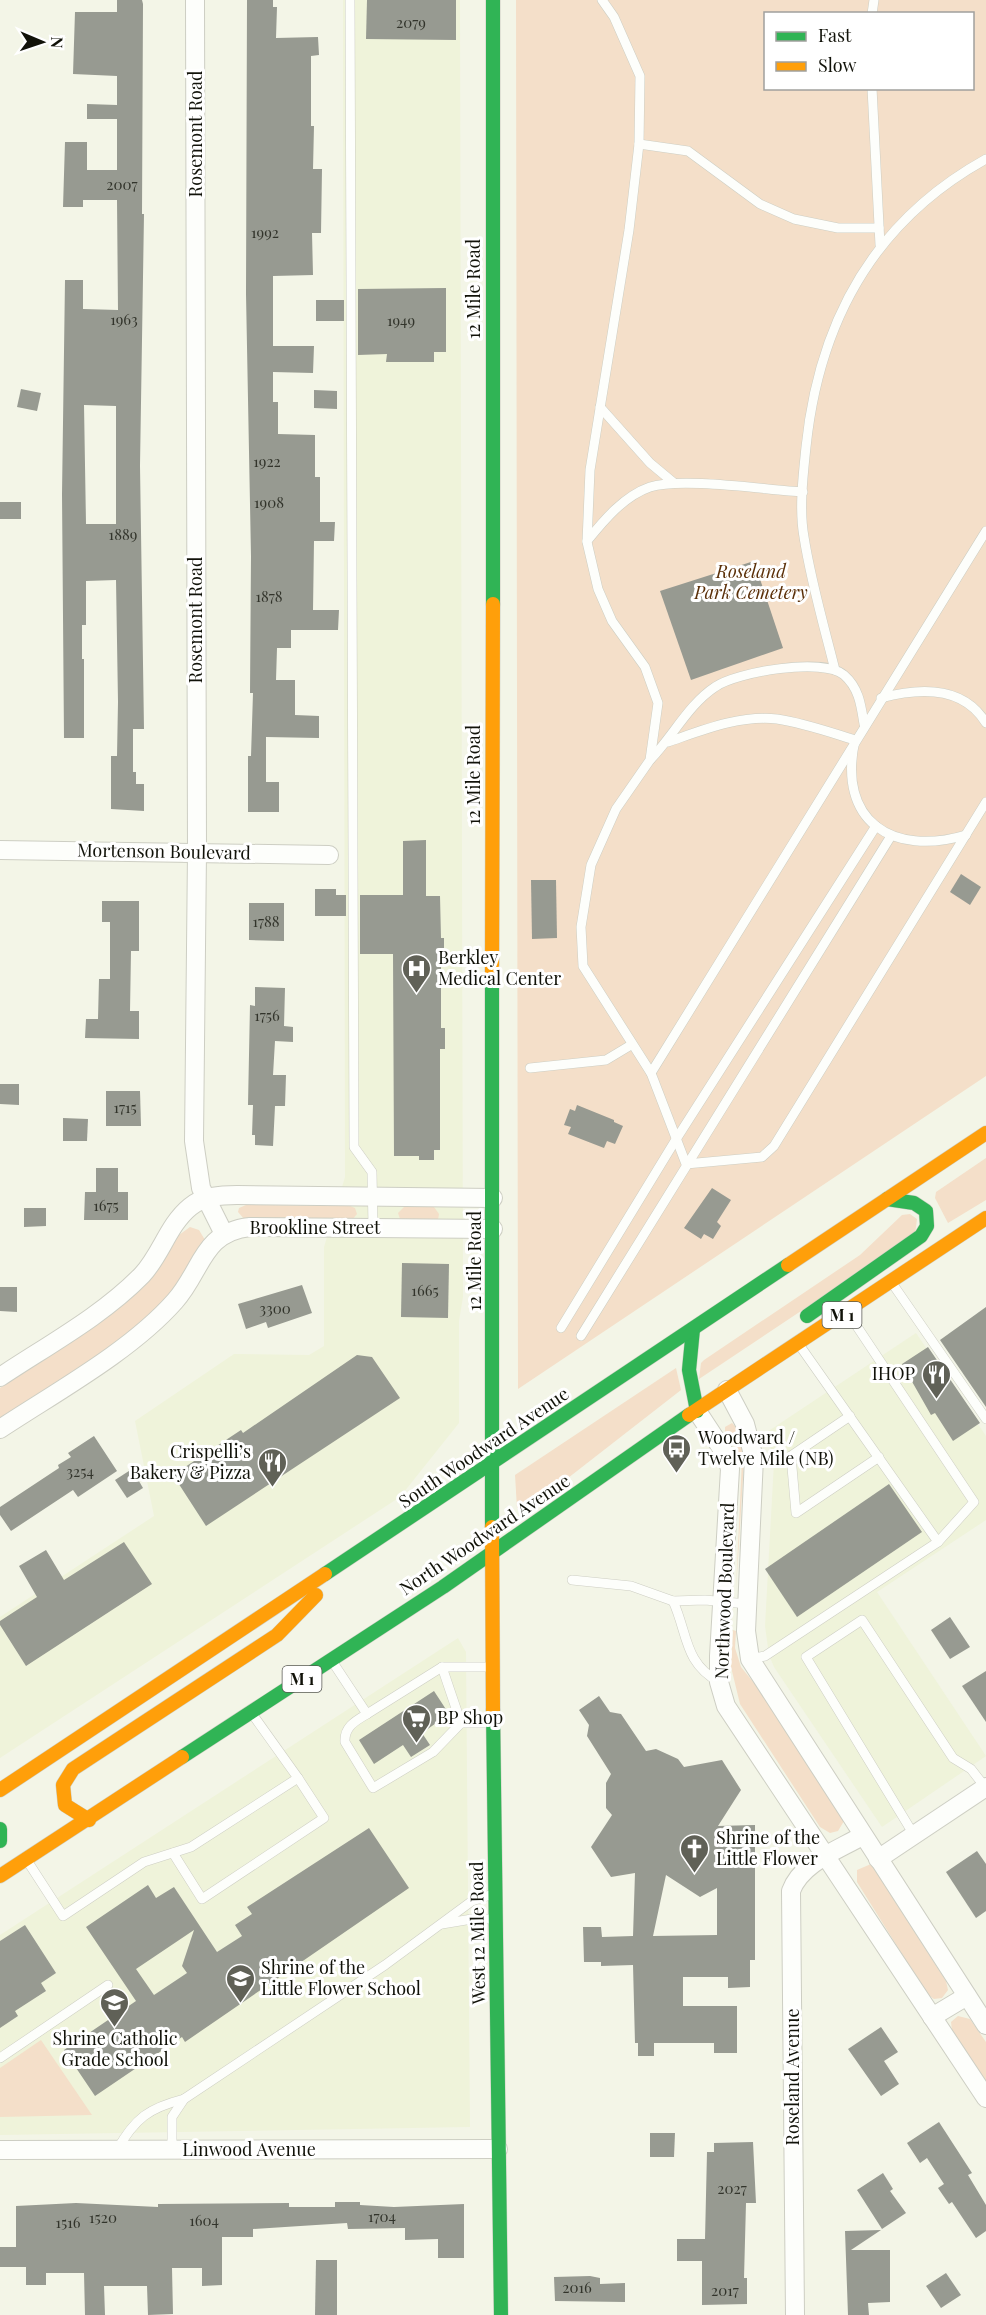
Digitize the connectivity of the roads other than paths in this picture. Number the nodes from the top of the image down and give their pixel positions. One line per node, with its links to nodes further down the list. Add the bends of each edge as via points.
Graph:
1 (195, 0): 27 (street, Rosemont Road)
2 (350, 0): 35 (lane, via 354,1147 372,1172)
3 (493, 0): 36 (main road, 12 Mile Road)
4 (602, 0): 6 (lane, via 614,17 640,76)
5 (872, 90): 8 (lane)
6 (639, 144): 8 (lane, via 688,151 760,204 794,219 838,228); 10 (lane, via 626,253)
7 (986, 159): 9 (lane, via 902,222)
8 (879, 228): 9 (lane)
9 (880, 245): 12 (lane, via 852,289 815,384)
10 (600, 407): 11 (lane, via 650,463); 14 (lane)
11 (674, 483): 12 (lane); 14 (lane, via 649,488 625,502)
12 (803, 492): 15 (lane, via 803,536)
13 (986, 531): 16 (lane)
14 (587, 542): 21 (lane, via 598,589 612,621 645,667 658,703)
15 (835, 670): 18 (lane, via 847,679 860,699); 20 (lane, via 759,671 725,681 700,699)
16 (881, 698): 17 (lane, via 906,691 943,693 958,697); 18 (lane)
17 (986, 723)
18 (864, 724): 19 (lane)
19 (855, 740): 20 (lane, via 799,724 756,718 717,724); 23 (lane, via 851,758 853,791); 31 (lane)
20 (668, 742): 21 (lane)
21 (651, 760): 29 (lane, via 616,809 591,865 581,927 584,966)
22 (985, 805): 24 (lane)
23 (876, 826): 25 (lane); 33 (lane)
24 (966, 835): 25 (lane, via 943,842); 34 (lane, via 774,1146 762,1157)
25 (891, 837): 34 (lane)
26 (0, 850): 27 (street, Mortenson Boulevard)
27 (197, 852): 28 (street, Mortenson Boulevard); 37 (street, Rosemont Road, via 194,1141)
28 (329, 855)
29 (631, 1044): 30 (lane, via 606,1060); 31 (lane)
30 (530, 1068)
31 (651, 1073): 33 (lane)
32 (986, 1133): 38 (main road, South Woodward Avenue)
33 (675, 1141): 34 (lane); 46 (lane)
34 (686, 1164): 48 (lane)
35 (373, 1197): 36 (street, Brookline Street); 37 (street, Brookline Street, via 220,1195); 40 (lane)
36 (493, 1198): 41 (main road, 12 Mile Road)
37 (205, 1199): 42 (street, Rosemont Road); 51 (street, via 189,1208 144,1272 122,1294)
38 (887, 1199): 45 (main road, via 914,1200 925,1210 928,1221 921,1236); 47 (main road, South Woodward Avenue)
39 (986, 1218): 43 (main road, North Woodward Avenue / M 1)
40 (373, 1227): 41 (street, Brookline Street); 42 (street, Brookline Street, via 250,1227)
41 (493, 1229): 58 (main road, 12 Mile Road)
42 (224, 1234): 56 (street, Brookline Street, via 206,1251 177,1299 158,1319)
43 (891, 1282): 44 (main road, North Woodward Avenue / M 1); 55 (lane)
44 (847, 1311): 49 (main road, North Woodward Avenue / M 1); 59 (lane, via 974,1502)
45 (795, 1324)
46 (561, 1328)
47 (693, 1329): 53 (main road, via 687,1375); 58 (main road, South Woodward Avenue)
48 (582, 1336)
49 (798, 1344): 52 (main road, North Woodward Avenue / M 1); 54 (lane)
50 (758, 1354): 52 (main road)
51 (0, 1377)
52 (727, 1390): 53 (main road, North Woodward Avenue / M 1); 65 (street, Northwood Boulevard, via 745,1424 754,1458)
53 (697, 1411): 60 (main road, North Woodward Avenue / M 1); 63 (street, Northwood Boulevard, via 729,1462)
54 (850, 1416): 57 (lane); 57 (lane, via 791,1456 796,1513)
55 (986, 1419)
56 (0, 1429)
57 (879, 1457): 59 (lane)
58 (493, 1463): 60 (main road, 12 Mile Road); 61 (main road, South Woodward Avenue)
59 (938, 1542): 67 (lane, via 765,1656)
60 (494, 1551): 66 (main road, North Woodward Avenue / M 1); 69 (main road, West 12 Mile Road)
61 (354, 1555): 77 (main road, South Woodward Avenue); 78 (main road, via 277,1635 74,1769 63,1785 65,1805)
62 (572, 1580): 64 (lane, via 631,1586)
63 (722, 1600): 64 (lane); 65 (lane); 70 (street, Northwood Boulevard)
64 (673, 1601): 70 (lane, via 694,1661 704,1674)
65 (747, 1604): 67 (street, Northwood Boulevard)
66 (331, 1659): 71 (main road, North Woodward Avenue / M 1); 72 (lane)
67 (750, 1659): 81 (street, Northwood Boulevard)
68 (442, 1667): 69 (lane); 72 (lane); 73 (lane)
69 (494, 1667): 74 (main road, West 12 Mile Road)
70 (719, 1682): 84 (street, Northwood Boulevard, via 733,1720)
71 (251, 1712): 75 (lane); 78 (main road, North Woodward Avenue / M 1)
72 (367, 1714): 73 (lane, via 350,1725 344,1736 373,1788 433,1752)
73 (461, 1723): 74 (lane)
74 (494, 1723): 88 (main road, West 12 Mile Road)
75 (298, 1778): 83 (lane, via 191,1847); 83 (lane, via 324,1818 202,1899)
76 (986, 1787): 80 (street); 80 (lane, via 971,1769 953,1758 862,1620 806,1658)
77 (0, 1790)
78 (89, 1820): 86 (main road, North Woodward Avenue / M 1)
79 (0, 1829): 82 (main road)
80 (914, 1835): 85 (street)
81 (862, 1836): 84 (street, Roseland Avenue); 85 (street, Northwood Boulevard)
82 (0, 1840)
83 (172, 1853): 86 (lane, via 144,1862 63,1916)
84 (827, 1856): 93 (street, Northwood Boulevard); 103 (street, Roseland Avenue, via 796,1878 792,1891)
85 (879, 1859): 92 (street, Northwood Boulevard)
86 (26, 1860): 87 (main road, North Woodward Avenue / M 1)
87 (0, 1876)
88 (495, 1893): 89 (main road, West 12 Mile Road); 90 (lane, via 472,1901)
89 (496, 1919): 90 (lane); 101 (main road, West 12 Mile Road)
90 (439, 1925): 96 (lane, via 386,1965)
91 (108, 1985): 95 (lane)
92 (967, 1996): 93 (street); 94 (street, Northwood Boulevard)
93 (932, 2017): 97 (street, Northwood Boulevard)
94 (984, 2019)
95 (0, 2058)
96 (184, 2098): 99 (lane, via 159,2105 131,2125); 100 (lane, via 172,2117)
97 (986, 2098)
98 (0, 2150): 99 (street, Linwood Avenue)
99 (117, 2150): 100 (street, Linwood Avenue)
100 (172, 2150): 101 (street, Linwood Avenue)
101 (498, 2150): 102 (main road, West 12 Mile Road)
102 (501, 2315)
103 (795, 2315)

